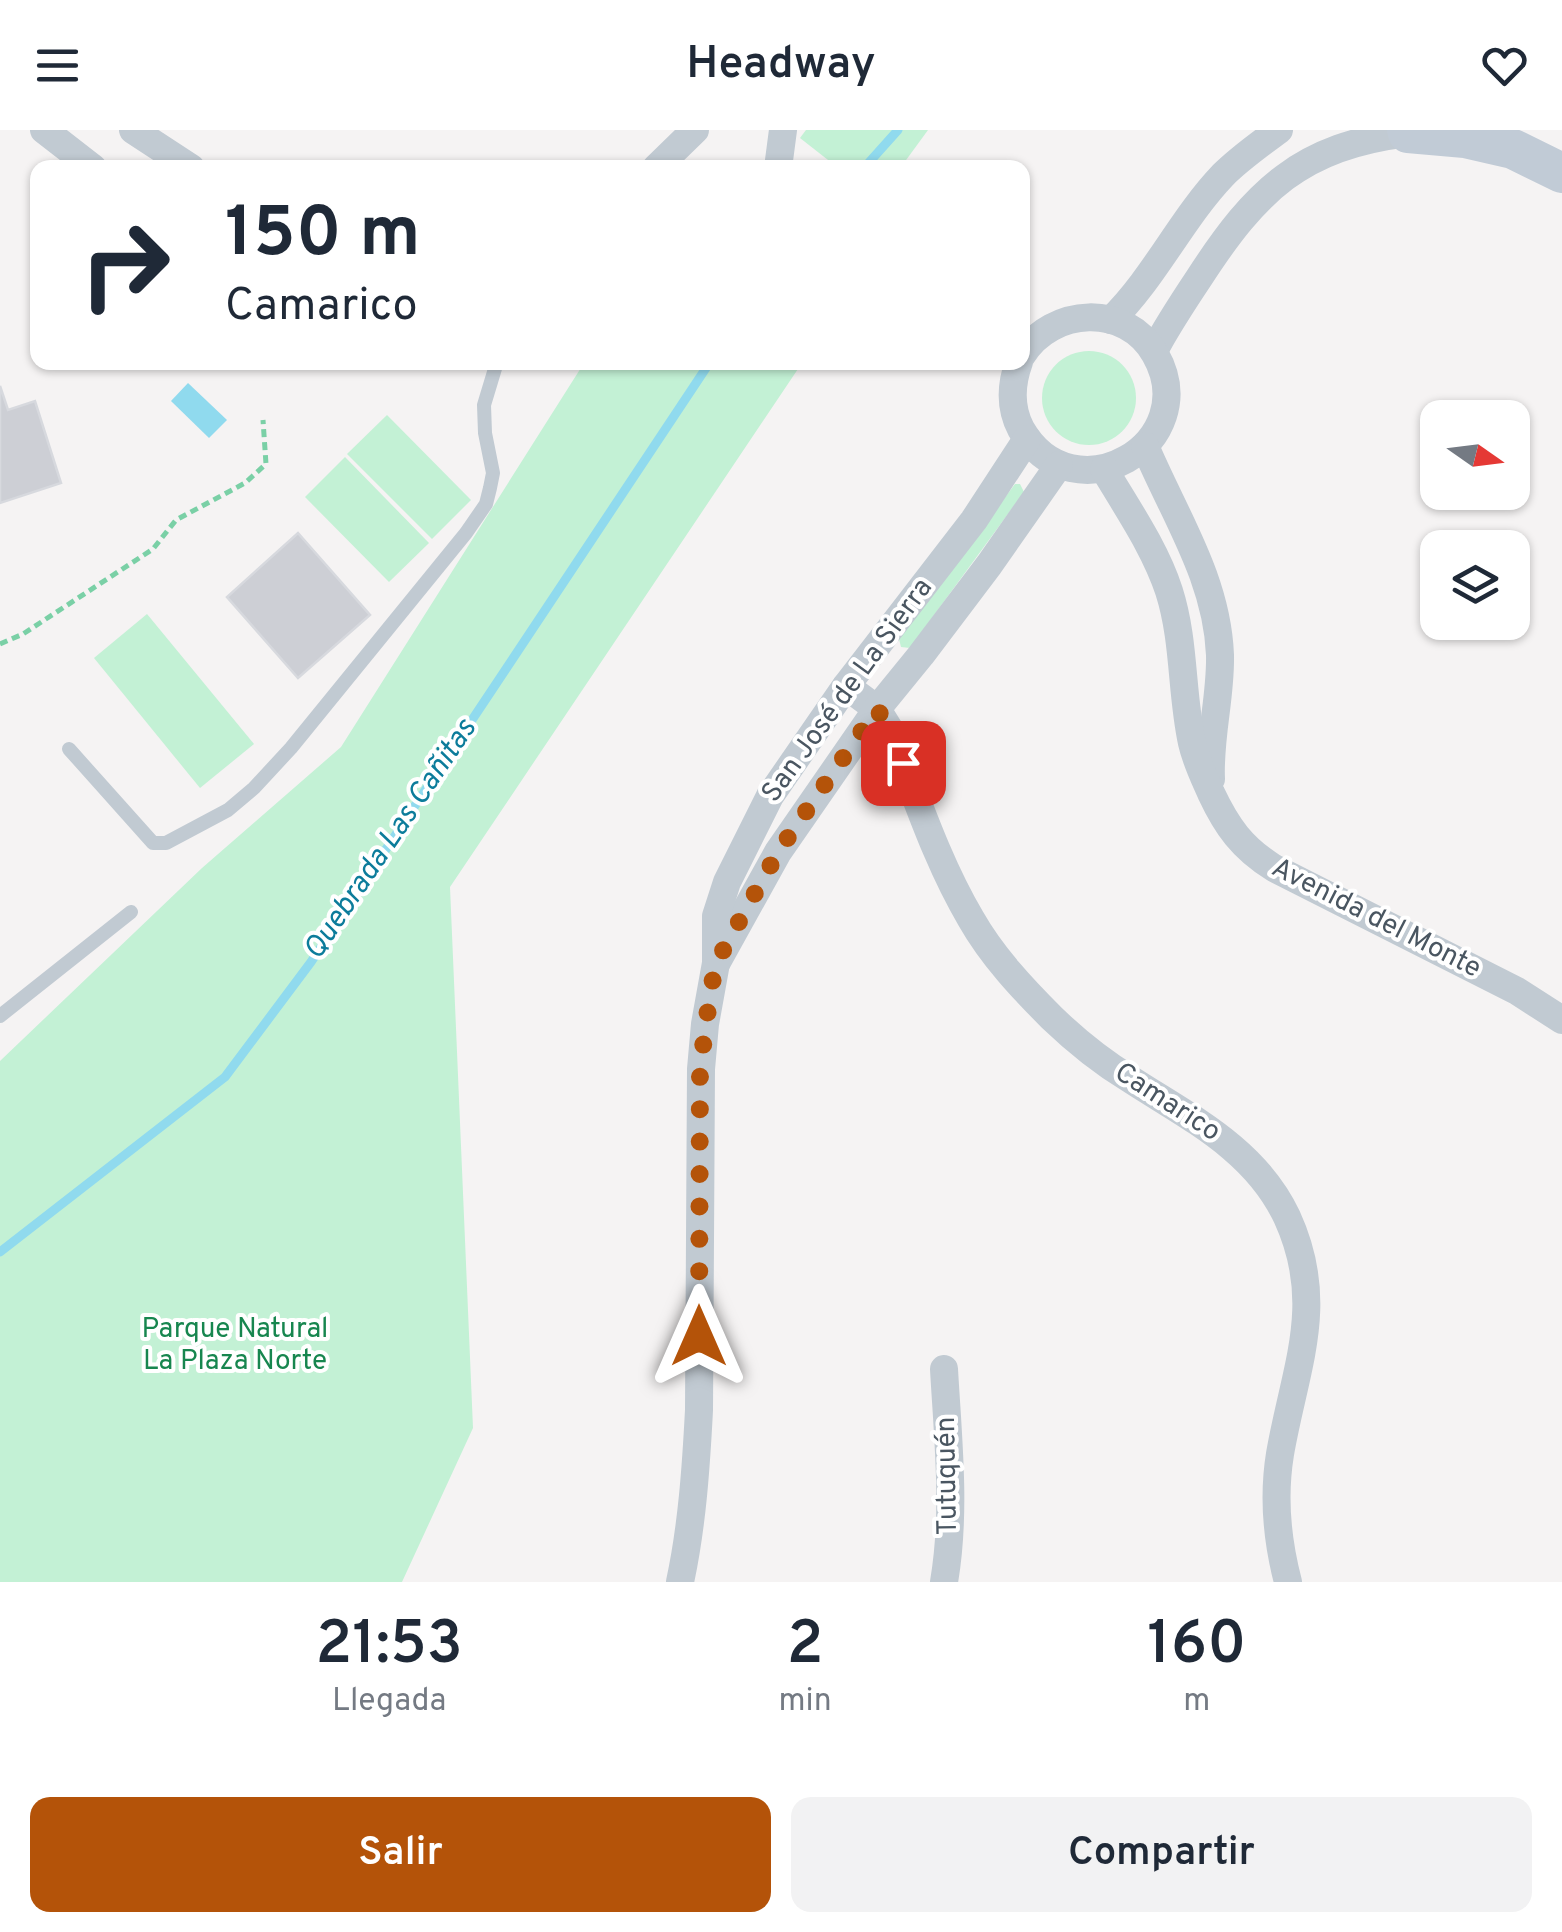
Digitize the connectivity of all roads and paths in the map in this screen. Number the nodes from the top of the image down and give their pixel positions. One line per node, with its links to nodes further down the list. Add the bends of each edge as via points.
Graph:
1 (133, 130): 9 (street)
2 (695, 130): 10 (street)
3 (783, 130): 11 (street)
4 (1278, 130): 13 (street, via 1221,177)
5 (1408, 132): 6 (street); 16 (street, via 1331,150 1256,201)
6 (1465, 134): 12 (street)
7 (63, 136): 8 (street)
8 (86, 160)
9 (179, 160)
10 (664, 160)
11 (779, 160)
12 (1562, 173)
13 (1112, 320): 14 (street); 16 (street)
14 (1036, 322): 15 (street)
15 (1030, 345)
16 (1154, 351): 21 (street, via 1165,378 1165,407)
17 (495, 370): 27 (lane, via 484,405 492,473 486,504 254,788 228,810 153,844)
18 (1016, 370): 20 (street, via 1013,404)
19 (263, 420): 24 (path, via 266,464 245,483 176,520 152,549)
20 (1027, 439): 22 (street); 25 (street, San José de La Sierra, via 974,520)
21 (1145, 446): 23 (street); 28 (street, via 1198,558 1214,609 1220,658)
22 (1059, 464): 23 (street); 26 (street, San José de La Sierra)
23 (1104, 469): 28 (street, Avenida del Monte, via 1168,590 1192,742)
24 (0, 644)
25 (846, 686): 26 (street, Camarico); 30 (street, San José de La Sierra, via 770,796 727,882 716,916)
26 (877, 709): 30 (street, San José de La Sierra, via 778,852); 36 (street, Camarico, via 956,891 1004,966 1089,1050 1243,1155 1287,1217 1302,1264 1308,1321 1276,1493)
27 (68, 749)
28 (1212, 795): 32 (street, Avenida del Monte, via 1245,847 1274,868)
29 (131, 912): 31 (lane)
30 (716, 963): 34 (street, San José de La Sierra, via 700,1069 699,1410)
31 (0, 1016)
32 (1562, 1020)
33 (944, 1369): 35 (street, Tutuquén, via 951,1502)
34 (680, 1582)
35 (944, 1582)
36 (1288, 1582)

